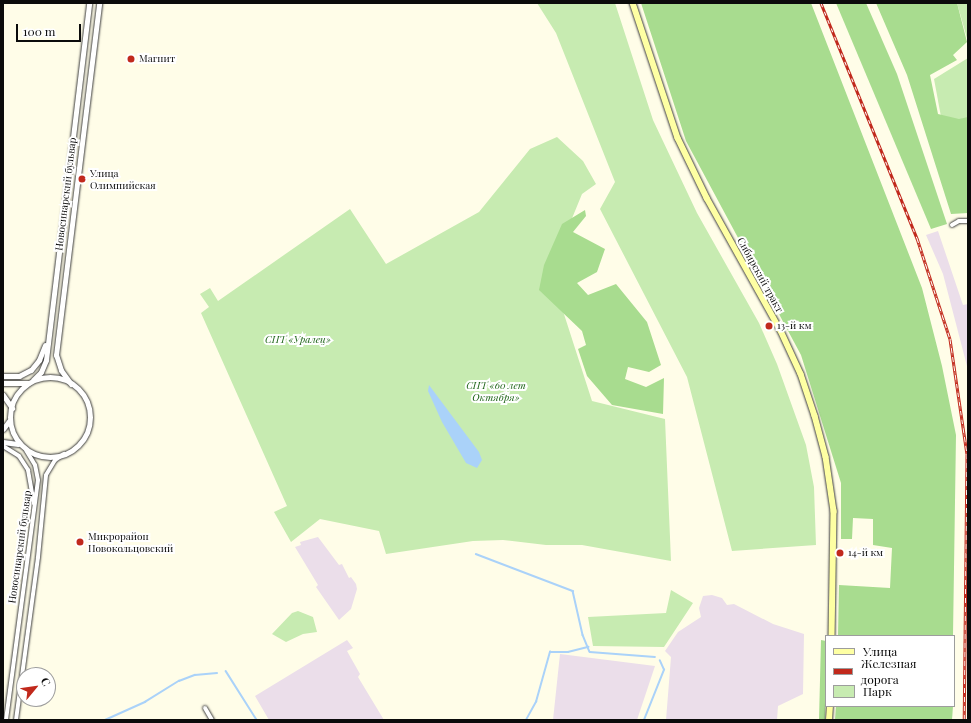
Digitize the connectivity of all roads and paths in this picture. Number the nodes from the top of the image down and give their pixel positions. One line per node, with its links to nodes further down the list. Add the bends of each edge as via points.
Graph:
1 (89, 3): 6 (street, Новосинарский бульвар)
2 (98, 3): 10 (street, Новосинарский бульвар, via 56,355 61,370)
3 (633, 3): 21 (main road, Сибирский тракт, via 681,145 707,198 781,331 801,374 815,416 826,457 834,511)
4 (968, 220): 5 (street)
5 (952, 225)
6 (48, 338): 7 (street, via 34,368 18,376); 8 (street, Новосинарский бульвар, via 45,363 41,372)
7 (3, 376)
8 (31, 382): 9 (street, via 18,385); 10 (street, via 57,377); 12 (street, via 16,397)
9 (3, 384)
10 (71, 384): 19 (street, via 83,396 89,412 90,426 83,442)
11 (3, 395): 12 (street)
12 (12, 408): 13 (street)
13 (10, 420): 14 (street); 16 (street, via 12,434)
14 (3, 429)
15 (3, 442): 16 (street)
16 (20, 445): 18 (street)
17 (3, 446): 20 (street, via 19,456 28,470)
18 (26, 450): 19 (street, via 48,456); 20 (street, Новосинарский бульвар, via 38,473)
19 (64, 454): 25 (street, Новосинарский бульвар, via 55,460 46,475 38,557)
20 (34, 511): 24 (street, Новосинарский бульвар)
21 (832, 635)
22 (830, 707): 27 (main road)
23 (205, 708): 26 (street)
24 (6, 720)
25 (16, 720)
26 (212, 720)
27 (829, 720)

